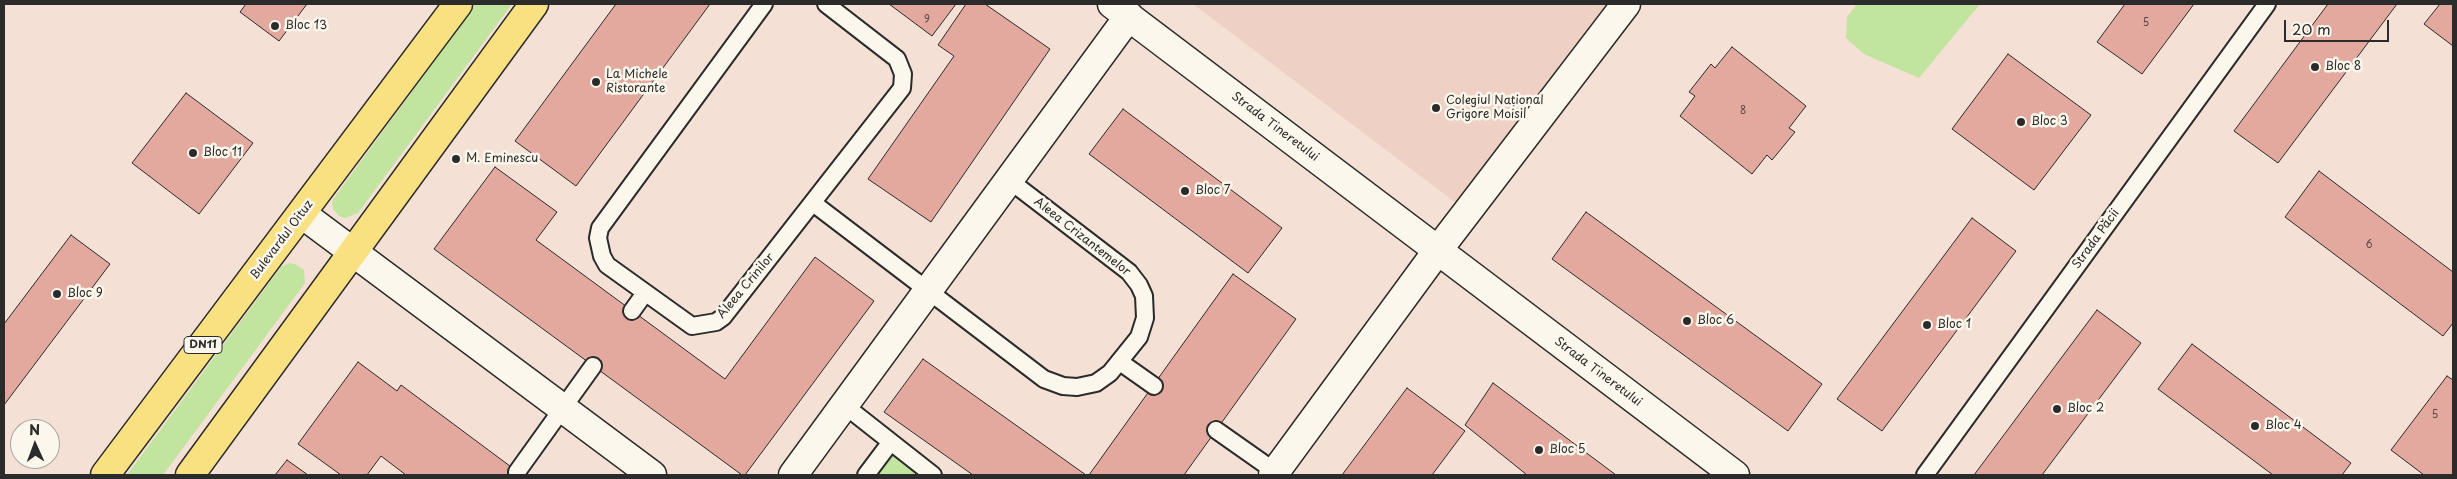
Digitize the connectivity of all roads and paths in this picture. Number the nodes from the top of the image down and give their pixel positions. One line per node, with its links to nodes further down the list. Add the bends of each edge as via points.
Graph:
1 (458, 4): 10 (main road, Bulevardul Oituz / DN11)
2 (534, 4): 12 (main road)
3 (764, 4): 14 (lane, Aleea Crinilor, via 600,228 599,247 607,265)
4 (826, 4): 9 (lane, Aleea Crinilor, via 897,59 904,82)
5 (1626, 4): 11 (street)
6 (2267, 4): 32 (lane, Strada Păcii)
7 (1120, 10): 8 (street); 11 (street, Strada Tineretului)
8 (1009, 180): 13 (street); 16 (lane, Aleea Crizantemelor, via 1129,272 1139,285 1144,296 1145,318 1139,337)
9 (813, 203): 13 (lane, Aleea Crizantemelor); 14 (lane, Aleea Crinilor, via 723,318 716,322 692,326)
10 (302, 214): 12 (street); 25 (main road, Bulevardul Oituz / DN11)
11 (1438, 250): 24 (street); 31 (street, Strada Tineretului)
12 (354, 252): 20 (street); 26 (main road)
13 (928, 290): 16 (lane, Aleea Crizantemelor, via 1044,378 1063,386 1077,387 1096,382); 19 (street)
14 (645, 293): 15 (lane)
15 (632, 311)
16 (1120, 362): 18 (lane)
17 (593, 366): 20 (lane)
18 (1154, 386)
19 (844, 405): 22 (lane); 28 (street)
20 (562, 409): 23 (lane); 27 (street)
21 (1216, 430): 24 (lane)
22 (890, 443): 29 (lane); 30 (lane)
23 (517, 472)
24 (1276, 474)
25 (105, 475)
26 (190, 475)
27 (652, 475)
28 (793, 475)
29 (866, 475)
30 (933, 475)
31 (1736, 475)
32 (1925, 475)

